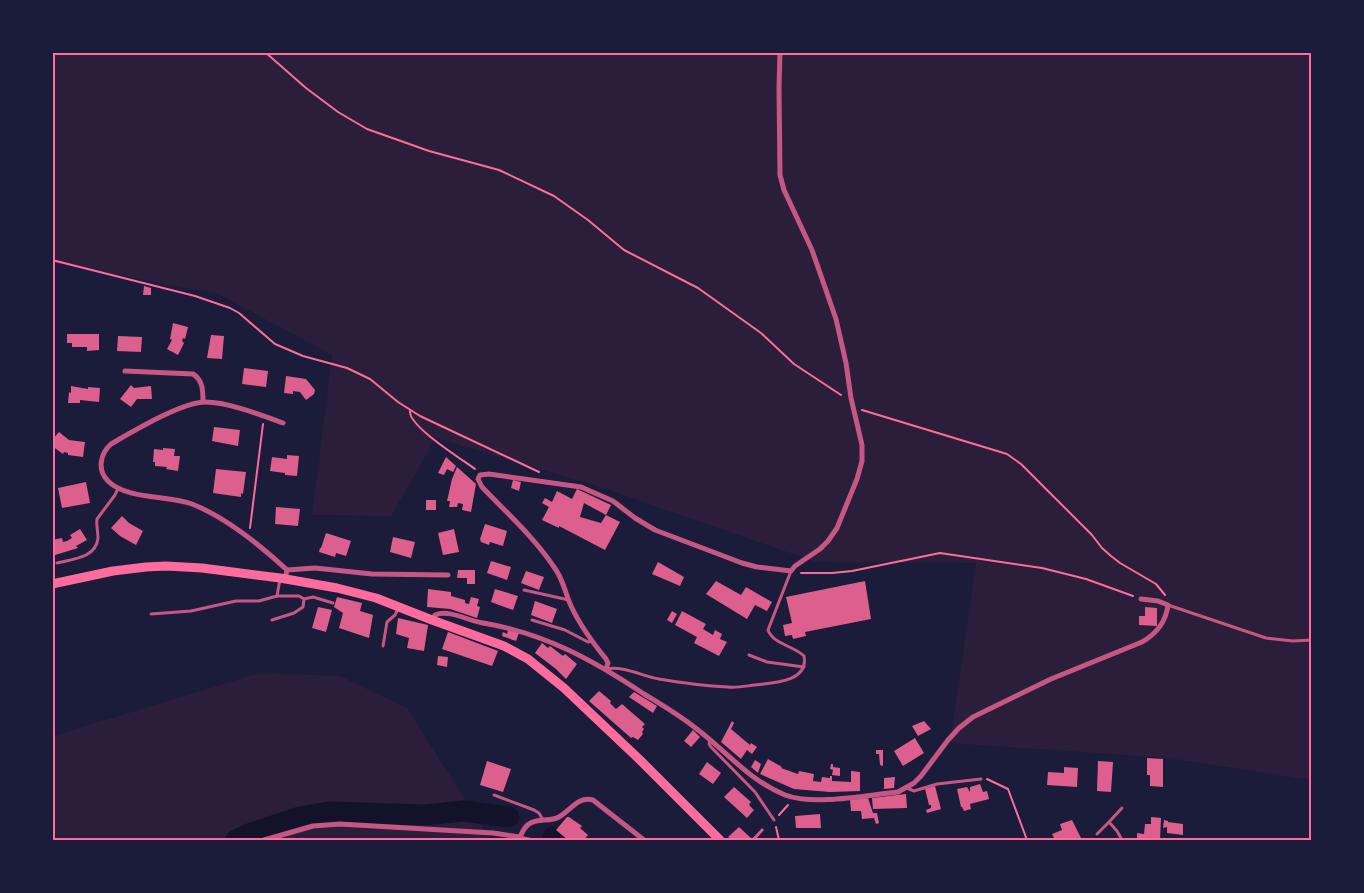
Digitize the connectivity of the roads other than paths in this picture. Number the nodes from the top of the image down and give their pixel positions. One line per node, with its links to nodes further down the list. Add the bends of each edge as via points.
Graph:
1 (780, 52): 7 (street, via 780,175 815,258 836,319 862,445 862,461 837,528 820,549)
2 (125, 371): 3 (street, via 193,374 201,383)
3 (203, 402): 4 (street, via 249,411); 5 (street, via 189,405 110,444 101,470 108,482)
4 (283, 423)
5 (118, 488): 6 (lane, via 97,518 98,540 94,550 83,557); 9 (street, via 194,505 230,525)
6 (57, 563)
7 (791, 571): 15 (street, via 742,563 655,530 613,501 581,487 480,474 478,478 482,487 556,570); 27 (lane, via 768,630 774,639 804,656)
8 (448, 575): 9 (street, via 372,574 315,568)
9 (284, 576): 10 (main road, via 166,566 113,571); 12 (lane); 18 (main road, via 376,598)
10 (52, 584)
11 (524, 590): 15 (lane)
12 (277, 596): 13 (lane, via 300,596); 19 (lane, via 191,611)
13 (304, 599): 16 (lane, via 312,597); 20 (lane, via 304,605 298,612)
14 (1141, 599): 17 (street)
15 (570, 600): 24 (street)
16 (333, 602)
17 (1168, 604): 23 (lane, via 1266,638); 31 (street, via 1157,632 1142,642 973,717 938,752 922,776)
18 (399, 607): 21 (main road); 25 (lane, via 387,622)
19 (151, 614)
20 (272, 620)
21 (432, 620): 28 (street, via 442,613 509,628 555,643); 42 (main road, via 504,646 544,671)
22 (532, 620): 24 (lane)
23 (1312, 640)
24 (592, 641): 28 (street, via 606,659)
25 (383, 646)
26 (749, 655): 27 (lane, via 767,662)
27 (804, 667): 28 (lane, via 782,682 729,688)
28 (606, 669): 29 (street, via 687,721)
29 (710, 740): 31 (street, via 745,771 787,795 832,799 898,792); 34 (lane, via 711,747 755,792)
30 (981, 779): 31 (lane, via 937,784 914,791)
31 (907, 788)
32 (494, 795): 35 (lane, via 534,810)
33 (1122, 808): 36 (lane)
34 (774, 820)
35 (543, 821): 38 (street, via 529,824); 41 (street, via 557,818 586,798)
36 (1109, 822): 37 (lane); 43 (lane)
37 (1097, 834)
38 (520, 837): 39 (street, via 340,824 313,826); 40 (lane)
39 (264, 840)
40 (533, 840)
41 (644, 840)
42 (720, 840)
43 (1122, 840)

